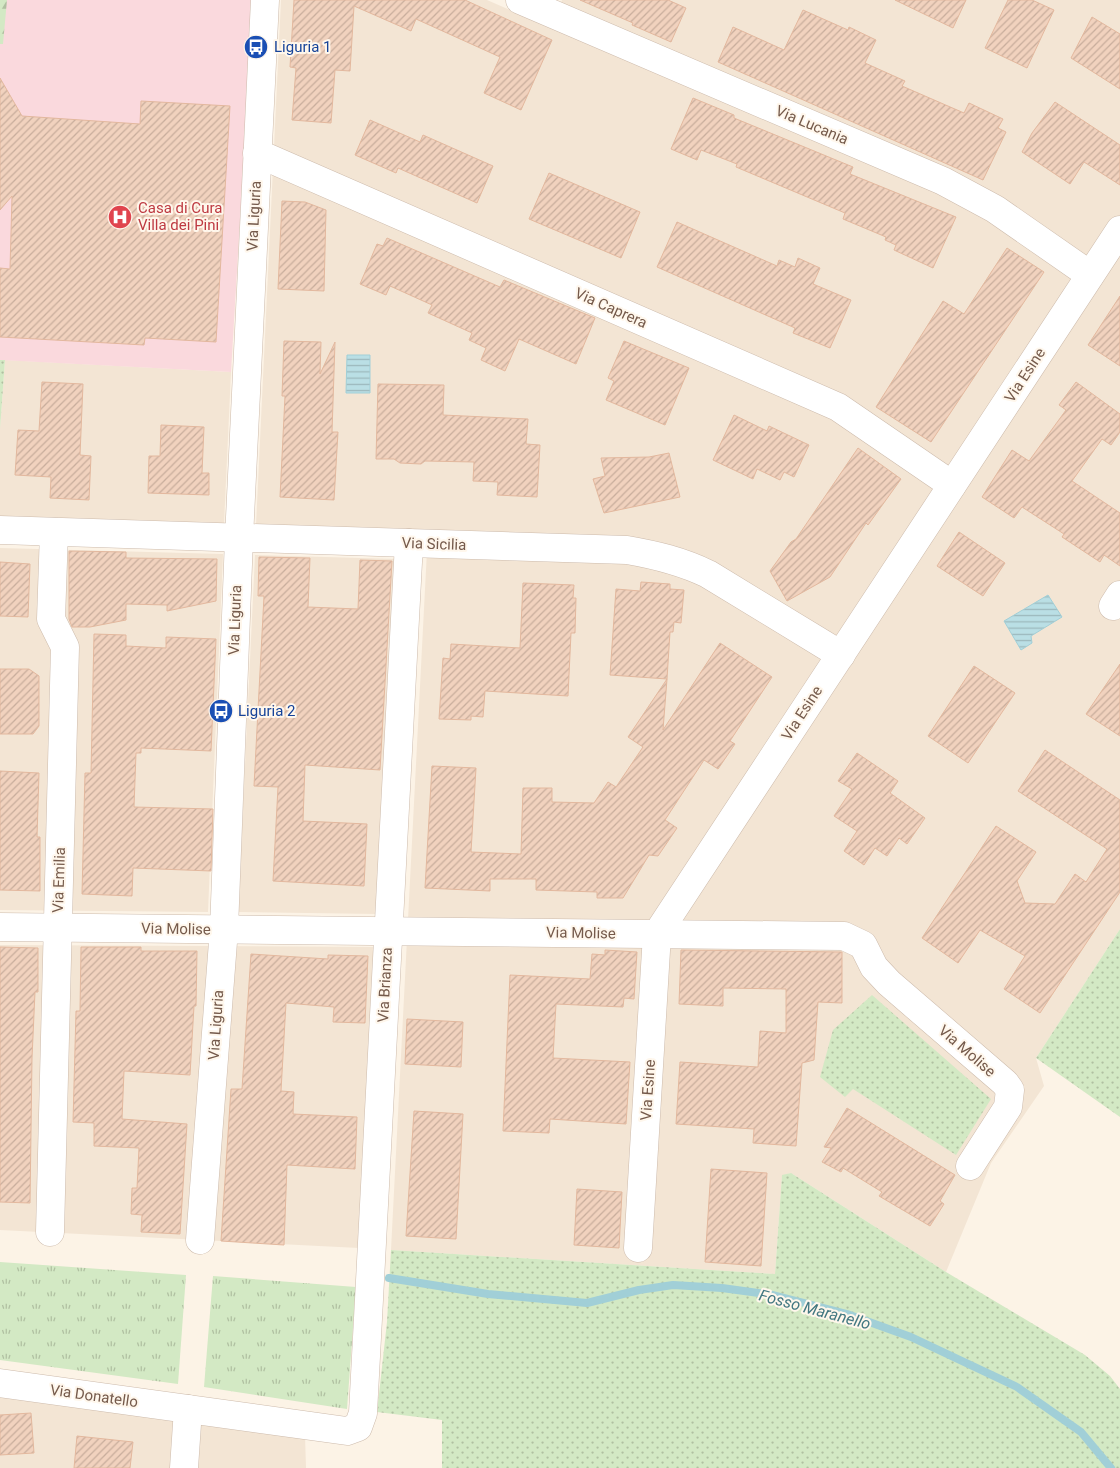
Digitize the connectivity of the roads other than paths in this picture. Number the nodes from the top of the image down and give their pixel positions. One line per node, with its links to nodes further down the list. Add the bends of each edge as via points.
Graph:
1 (265, 0): 3 (street, Via Liguria)
2 (536, 3): 5 (street, Via Lucania, via 943,181 995,208)
3 (257, 152): 6 (street, Via Caprera, via 838,407); 9 (street, Via Liguria)
4 (1120, 230): 5 (street, Via Esine)
5 (1090, 275): 6 (street, Via Esine)
6 (952, 485): 11 (street, Via Esine)
7 (0, 530): 8 (street, Via Sicilia)
8 (54, 532): 9 (street, Via Sicilia); 13 (street, Via Emilia, via 51,619 65,647)
9 (239, 538): 10 (street, Via Sicilia); 14 (street, Via Liguria)
10 (409, 543): 11 (street, Via Sicilia, via 627,550 658,555 708,574); 15 (street, Via Brianza)
11 (841, 655): 16 (street, Via Esine)
12 (0, 927): 13 (street, Via Molise)
13 (58, 928): 14 (street, Via Molise); 18 (street, Via Emilia)
14 (224, 929): 15 (street, Via Molise); 19 (street, Via Liguria)
15 (388, 931): 16 (street, Via Molise); 23 (street, Via Brianza, via 363,1413)
16 (657, 934): 17 (street, Via Molise, via 844,936 863,944 874,967 889,983 1010,1090 1008,1107); 20 (street, Via Esine)
17 (970, 1166)
18 (50, 1232)
19 (200, 1240)
20 (638, 1248)
21 (0, 1383): 22 (street, Via Donatello)
22 (188, 1409): 23 (street, Via Donatello, via 347,1431); 24 (street)
23 (358, 1427)
24 (184, 1468)

